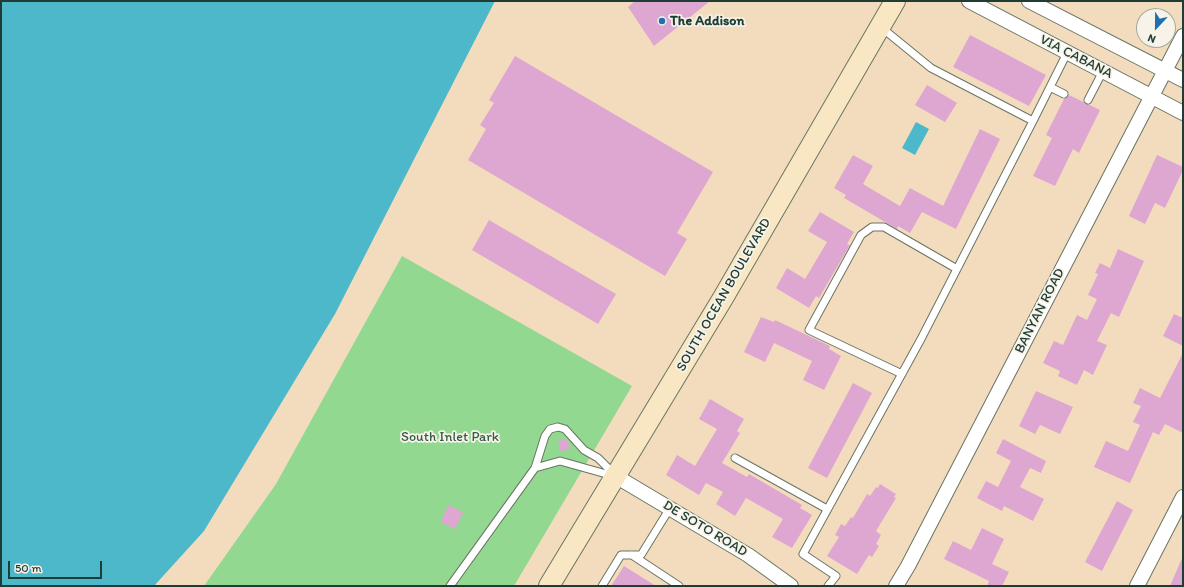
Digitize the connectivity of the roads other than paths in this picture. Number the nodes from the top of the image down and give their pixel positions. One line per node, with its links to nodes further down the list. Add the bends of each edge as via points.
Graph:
1 (895, 1): 4 (main road, SOUTH OCEAN BOULEVARD)
2 (969, 1): 6 (street, VIA CABANA)
3 (1029, 1): 8 (street, VIA CABANA)
4 (880, 27): 15 (lane, via 931,68); 20 (main road, SOUTH OCEAN BOULEVARD)
5 (1183, 36): 8 (street, BANYAN ROAD)
6 (1067, 53): 7 (street, VIA CABANA); 10 (lane)
7 (1103, 71): 12 (street, VIA CABANA); 13 (lane)
8 (1164, 71): 9 (street, VIA CABANA); 12 (street, BANYAN ROAD)
9 (1183, 80)
10 (1050, 87): 11 (lane); 15 (lane)
11 (1064, 94)
12 (1151, 96): 14 (street, VIA CABANA); 31 (street, BANYAN ROAD)
13 (1088, 100)
14 (1183, 113)
15 (1033, 121): 16 (lane)
16 (957, 269): 17 (lane); 17 (lane, via 884,227 872,227 861,235 809,330)
17 (902, 374): 23 (lane)
18 (735, 458): 23 (lane)
19 (535, 468): 20 (lane, via 560,461); 20 (lane, via 545,436 550,429 558,427 565,429 581,447 598,458); 25 (lane)
20 (616, 477): 22 (street, DE SOTO ROAD); 26 (main road, SOUTH OCEAN BOULEVARD)
21 (1183, 497): 32 (street)
22 (670, 508): 24 (lane, via 641,555); 29 (street, DE SOTO ROAD, via 748,555)
23 (827, 510): 30 (lane, via 803,554 836,576)
24 (632, 555): 27 (lane, via 621,555); 28 (lane)
25 (450, 586)
26 (549, 586)
27 (602, 586)
28 (679, 586)
29 (791, 586)
30 (828, 586)
31 (896, 586)
32 (1137, 586)

